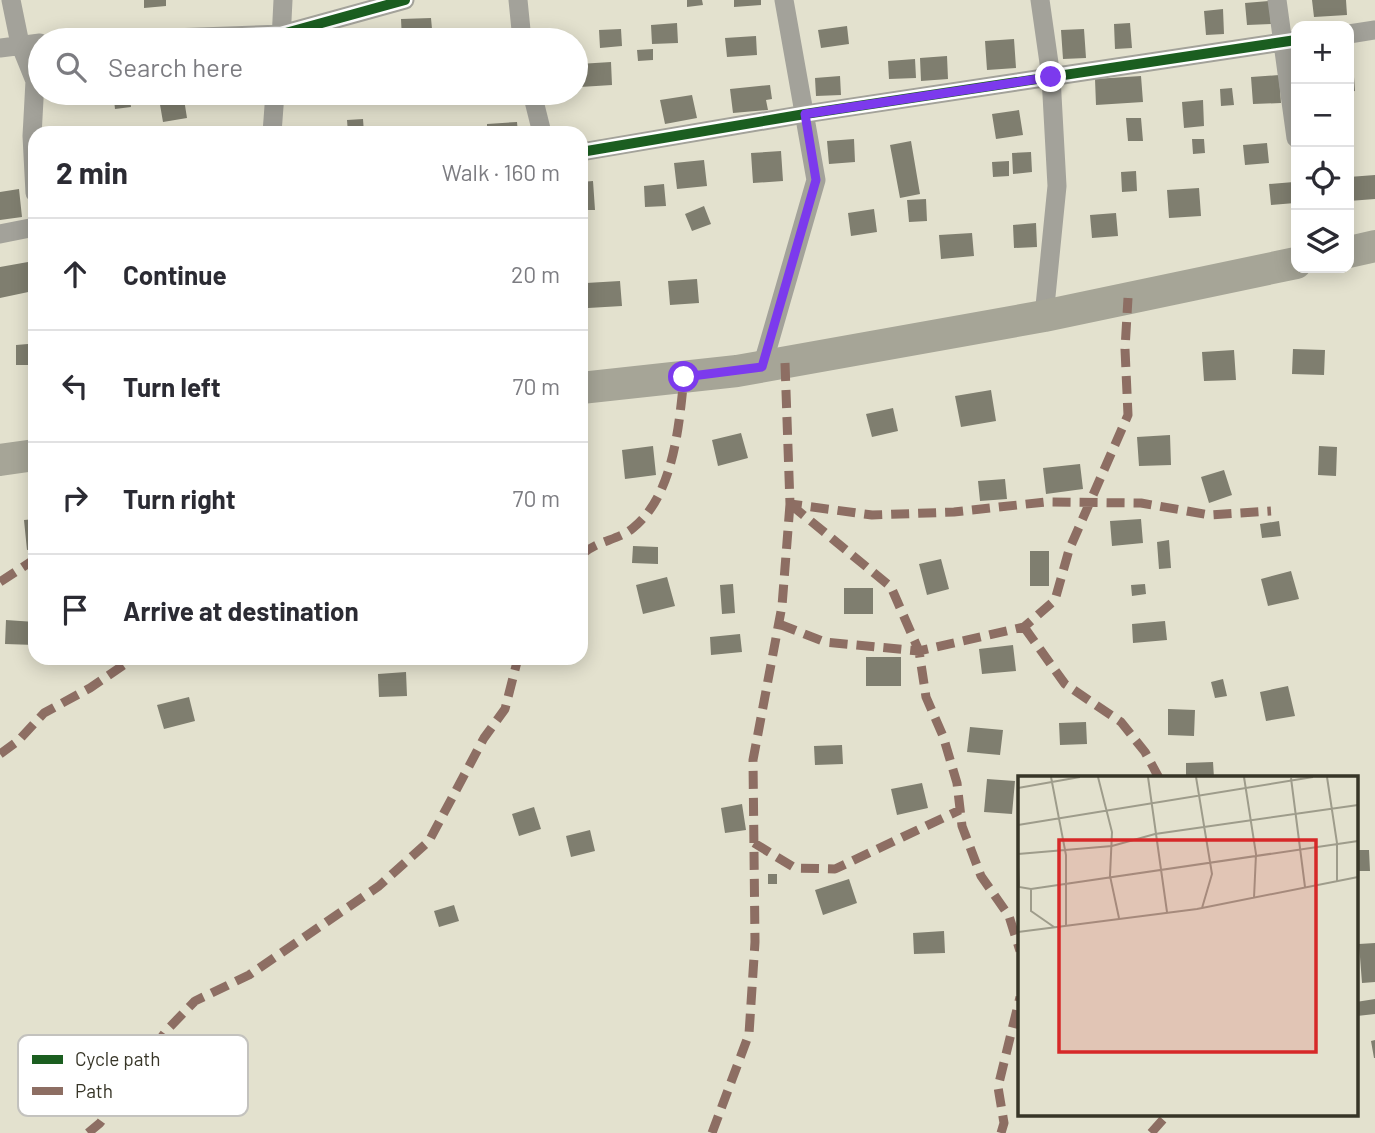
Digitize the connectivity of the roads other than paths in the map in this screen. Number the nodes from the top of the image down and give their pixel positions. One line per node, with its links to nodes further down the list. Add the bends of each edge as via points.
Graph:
1 (11, 0): 14 (street)
2 (283, 0): 8 (street)
3 (405, 0): 9 (street)
4 (518, 0): 10 (street)
5 (783, 0): 23 (street)
6 (1040, 0): 18 (street)
7 (1277, 0): 13 (street)
8 (281, 28)
9 (311, 28)
10 (521, 28)
11 (1375, 30): 12 (street)
12 (1354, 33)
13 (1289, 41): 18 (street); 19 (street)
14 (20, 44): 15 (street); 16 (street); 17 (street)
15 (28, 44)
16 (0, 48)
17 (28, 65)
18 (1051, 77): 23 (street); 33 (street, via 1058,186)
19 (1292, 84)
20 (33, 105): 24 (street)
21 (274, 105): 25 (street)
22 (535, 105): 26 (street)
23 (805, 114): 27 (street); 34 (street, via 816,180)
24 (32, 126)
25 (273, 126)
26 (540, 126)
27 (588, 151)
28 (28, 228): 29 (street)
29 (0, 234)
30 (1375, 246): 31 (main road)
31 (1354, 251)
32 (1291, 264): 33 (main road)
33 (1044, 316): 34 (main road)
34 (762, 367): 35 (main road)
35 (588, 387)
36 (28, 455): 37 (main road)
37 (0, 460)

